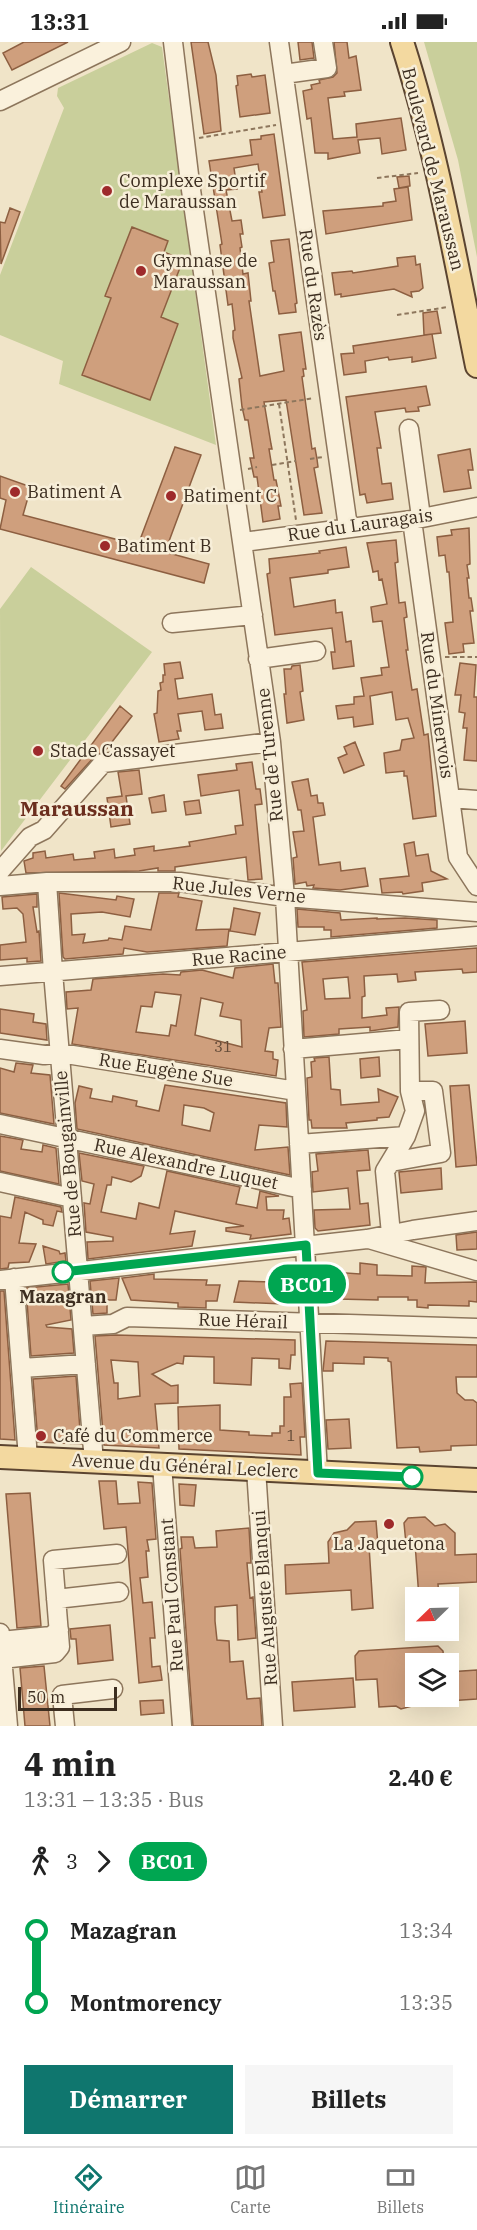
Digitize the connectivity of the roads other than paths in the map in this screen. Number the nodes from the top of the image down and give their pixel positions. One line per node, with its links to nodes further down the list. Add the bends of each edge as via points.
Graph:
1 (121, 42): 7 (street)
2 (173, 42): 16 (street, Rue de Turenne)
3 (279, 42): 8 (street, Rue du Razès)
4 (323, 42): 8 (street, via 327,68)
5 (402, 42): 10 (main road, Boulevard de Maraussan)
6 (410, 42): 10 (main road, Boulevard de Maraussan, via 431,106 455,204)
7 (93, 48): 9 (street)
8 (284, 74): 15 (street, Rue du Razès)
9 (0, 101)
10 (471, 311): 11 (main road, Boulevard de Maraussan)
11 (477, 366)
12 (409, 429): 14 (street, Rue du Minervois)
13 (477, 507): 14 (street, Rue du Lauragais)
14 (417, 518): 15 (street, Rue du Lauragais); 22 (street, Rue du Minervois, via 430,657)
15 (348, 527): 16 (street, Rue du Lauragais)
16 (243, 542): 17 (street, Rue de Turenne)
17 (253, 615): 18 (street); 20 (street, Rue de Turenne)
18 (172, 623)
19 (316, 651): 20 (street)
20 (258, 659): 21 (street, Rue de Turenne)
21 (271, 742): 24 (street, via 103,763 44,830 30,837); 28 (street, Rue de Turenne)
22 (450, 798): 23 (street); 27 (street, Rue du Minervois, via 458,857)
23 (477, 800)
24 (0, 871)
25 (47, 882): 26 (street, Rue Jules Verne); 28 (street, Rue Jules Verne, via 180,882); 32 (street, Rue de Bougainville)
26 (0, 886)
27 (477, 886)
28 (285, 897): 29 (street, Rue Jules Verne); 31 (street, Rue de Turenne)
29 (477, 912)
30 (477, 936): 31 (street, Rue Racine)
31 (287, 952): 32 (street, Rue Racine); 37 (street, Rue de Turenne)
32 (53, 972): 33 (street, Rue Racine); 38 (street, Rue de Bougainville)
33 (0, 976)
34 (440, 1010): 35 (street, via 409,1012)
35 (409, 1039): 37 (street); 40 (street)
36 (0, 1049): 38 (street, Rue Eugène Sue, via 44,1055)
37 (293, 1049): 39 (street, Rue de Turenne)
38 (60, 1053): 39 (street, Rue Eugène Sue); 43 (street, Rue de Bougainville)
39 (296, 1091): 44 (street, Rue de Turenne)
40 (410, 1091): 42 (street, via 415,1110); 45 (street, via 433,1091 441,1153)
41 (0, 1124): 43 (street, Rue Alexandre Luquet)
42 (406, 1136): 44 (street); 45 (street)
43 (68, 1138): 47 (street, Rue Alexandre Luquet); 48 (street, Rue de Bougainville)
44 (299, 1144): 47 (street, Rue de Turenne)
45 (391, 1162): 50 (street, via 385,1171)
46 (0, 1182): 48 (street)
47 (302, 1189): 52 (street, Rue de Turenne)
48 (72, 1198): 53 (street, Rue de Bougainville)
49 (477, 1221): 50 (street)
50 (391, 1234): 51 (street)
51 (367, 1239): 52 (street); 54 (street)
52 (306, 1245): 53 (street); 56 (street, Rue de Turenne)
53 (78, 1270): 55 (street); 57 (street, Rue de Bougainville)
54 (477, 1271)
55 (7, 1279): 60 (street)
56 (309, 1323): 57 (street, Rue Hérail, via 127,1317 113,1324); 58 (street, Rue Hérail); 66 (street, Rue de Turenne)
57 (83, 1326): 59 (street, Rue de Bougainville)
58 (477, 1328)
59 (86, 1364): 60 (street); 63 (street, Rue de Bougainville)
60 (21, 1368): 62 (street)
61 (0, 1457): 62 (main road, Avenue du Général Leclerc)
62 (28, 1458): 63 (main road, Avenue du Général Leclerc)
63 (94, 1462): 64 (main road, Avenue du Général Leclerc)
64 (162, 1465): 65 (main road, Avenue du Général Leclerc); 76 (street, Rue Paul Constant)
65 (256, 1470): 66 (main road, Avenue du Général Leclerc); 77 (street, Rue Auguste Blanqui)
66 (318, 1473): 67 (main road, Avenue du Général Leclerc)
67 (477, 1480)
68 (117, 1554): 70 (street, via 53,1560)
69 (119, 1592): 70 (street)
70 (56, 1599): 72 (street, via 59,1630 51,1636)
71 (0, 1633): 72 (street)
72 (1, 1650): 74 (street)
73 (113, 1689): 75 (street, via 62,1695)
74 (8, 1726)
75 (64, 1726)
76 (182, 1726)
77 (273, 1726)

